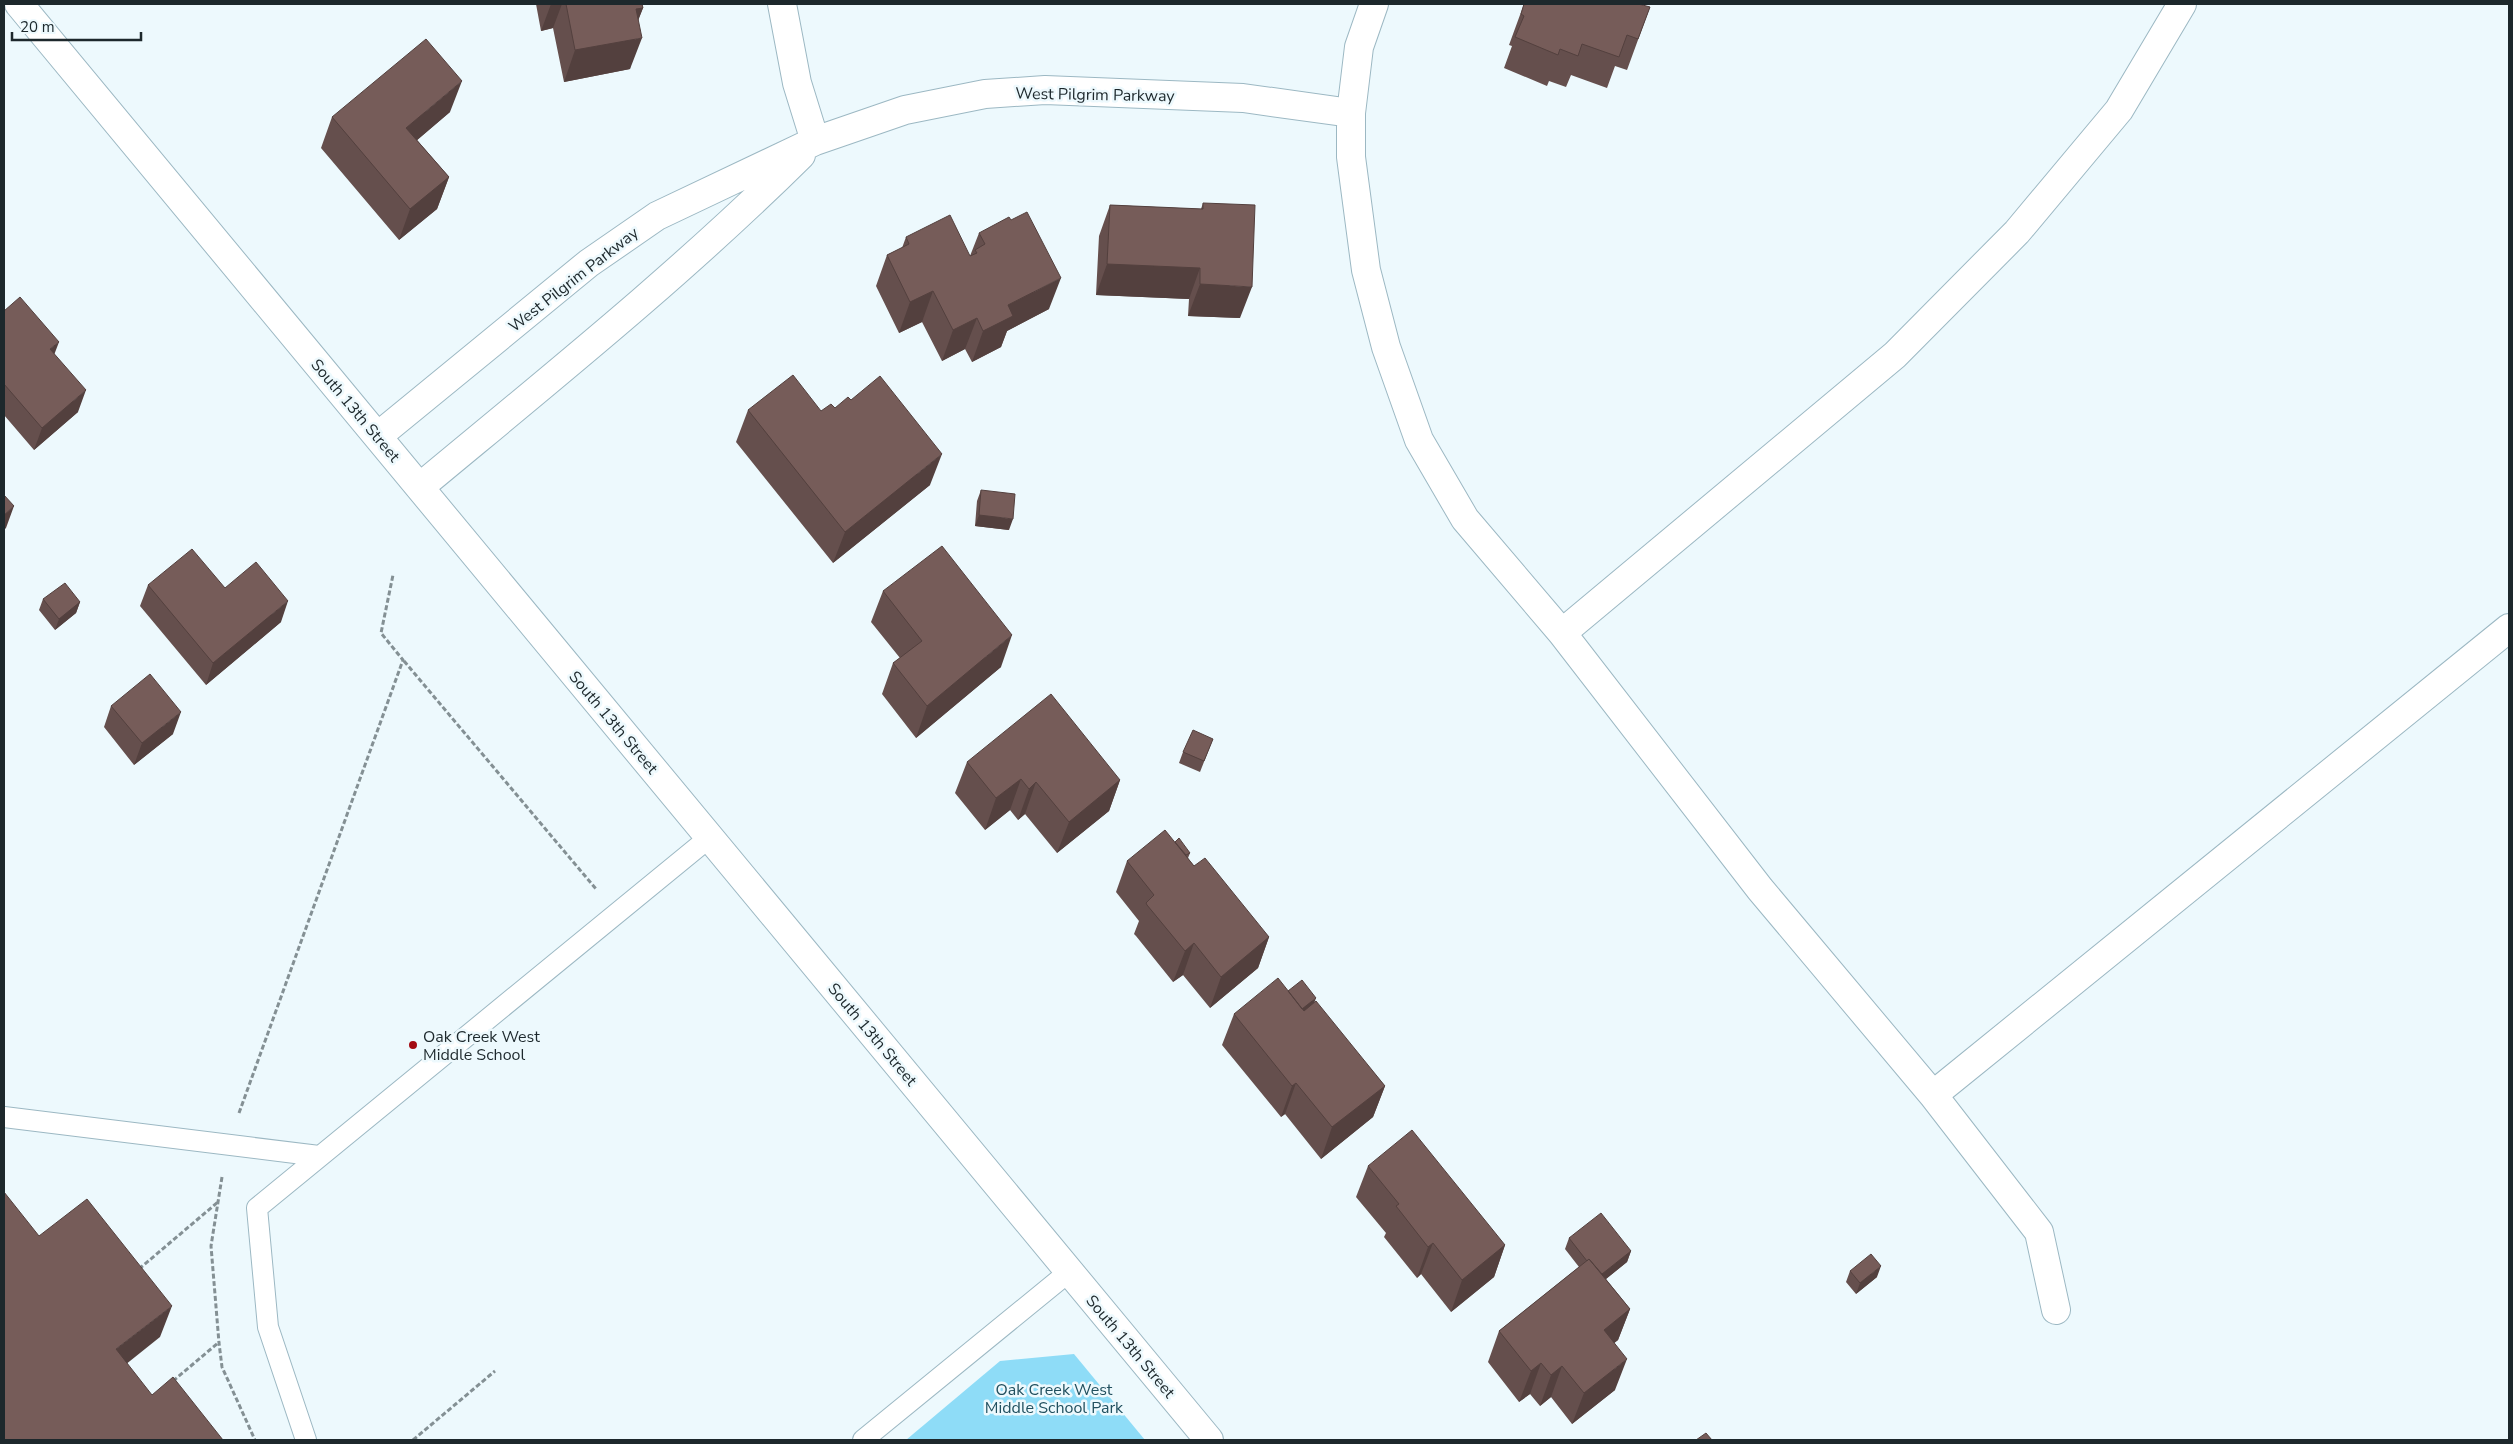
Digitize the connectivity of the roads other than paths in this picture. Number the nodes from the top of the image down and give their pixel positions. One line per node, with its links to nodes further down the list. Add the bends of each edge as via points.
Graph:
1 (19, 4): 7 (street, South 13th Street)
2 (782, 4): 6 (street, via 797,83)
3 (1374, 4): 5 (street, via 1359,47)
4 (2182, 4): 10 (street, via 2118,110 2017,232 1895,355)
5 (1351, 113): 6 (street, West Pilgrim Parkway, via 1243,98 1045,90 985,94 905,110); 10 (street, via 1351,157 1366,270 1386,347 1419,440 1466,519)
6 (815, 141): 7 (street, West Pilgrim Parkway, via 657,216 620,240); 8 (street, West Pilgrim Parkway, via 730,225 654,292)
7 (378, 436): 8 (street, South 13th Street)
8 (420, 487): 11 (street, South 13th Street)
9 (2509, 628): 12 (street)
10 (1562, 633): 12 (street, via 1760,889)
11 (710, 836): 14 (lane); 15 (street, South 13th Street)
12 (1933, 1095): 16 (street, via 2039,1232)
13 (4, 1117): 14 (lane)
14 (319, 1156): 17 (lane, via 257,1208 268,1327)
15 (1070, 1271): 18 (lane); 19 (street, South 13th Street)
16 (2056, 1310)
17 (306, 1440)
18 (863, 1440)
19 (1210, 1440)

